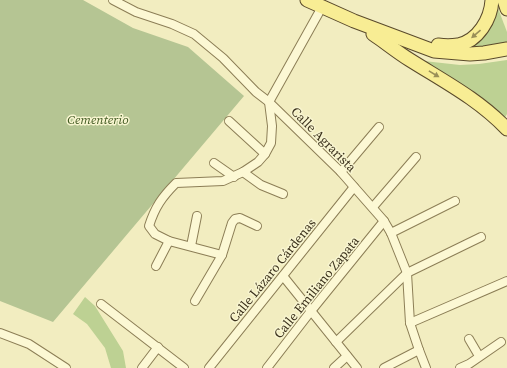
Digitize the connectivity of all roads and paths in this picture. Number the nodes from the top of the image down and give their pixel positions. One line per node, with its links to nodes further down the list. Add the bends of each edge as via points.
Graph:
1 (113, 0): 11 (street, Calle Agrarista, via 136,12 194,34)
2 (307, 0): 5 (main road)
3 (492, 0): 8 (main road, one-way to 8, via 492,10 484,26 459,45 421,42)
4 (504, 0): 6 (main road)
5 (322, 7): 7 (main road); 11 (street)
6 (507, 10)
7 (354, 22): 8 (main road); 9 (main road)
8 (383, 31): 10 (main road, via 434,51 456,54)
9 (390, 45): 10 (main road, via 433,59 473,60); 14 (main road, one-way to 14, via 459,89 482,106)
10 (504, 53)
11 (269, 102): 15 (street, via 272,126 271,143); 19 (street, Calle Agrarista)
12 (229, 121): 15 (street)
13 (379, 127): 19 (street)
14 (507, 130)
15 (266, 154): 18 (street)
16 (416, 157): 24 (street)
17 (214, 164): 20 (street)
18 (243, 172): 20 (street); 22 (street, via 261,185)
19 (342, 172): 21 (street, Calle Agrarista)
20 (234, 177): 30 (street, via 223,181 176,183 163,196 149,226 155,234)
21 (354, 186): 24 (street, Calle Agrarista); 35 (street, Calle Lázaro Cárdenas)
22 (283, 194)
23 (455, 201): 28 (street)
24 (373, 207): 26 (street, Calle Agrarista)
25 (196, 216): 31 (street)
26 (384, 221): 28 (street, Calle Agrarista); 39 (street, Calle Emiliano Zapata)
27 (257, 226): 32 (street, via 240,218 236,219 232,223)
28 (391, 233): 34 (street, Calle Agrarista)
29 (481, 237): 34 (street)
30 (169, 241): 31 (street); 33 (street)
31 (191, 246): 32 (street)
32 (222, 255): 37 (street)
33 (156, 266)
34 (407, 273): 40 (street, Calle Agrarista); 43 (street)
35 (283, 276): 39 (street); 53 (street, Calle Lázaro Cárdenas)
36 (507, 281): 40 (street)
37 (195, 301)
38 (101, 304): 45 (street)
39 (311, 311): 43 (street); 54 (street, Calle Emiliano Zapata)
40 (410, 323): 46 (street, Calle Agrarista)
41 (0, 333): 50 (street, via 29,344)
42 (469, 339): 48 (street)
43 (336, 342): 47 (street)
44 (501, 342): 48 (street)
45 (158, 347): 51 (street); 52 (street)
46 (419, 350): 57 (street); 58 (street, Calle Agrarista)
47 (347, 356): 55 (street); 56 (street)
48 (479, 356): 49 (street)
49 (470, 366): 59 (street)
50 (66, 368)
51 (142, 368)
52 (184, 368)
53 (209, 368)
54 (268, 368)
55 (334, 368)
56 (357, 368)
57 (384, 368)
58 (426, 368)
59 (460, 368)

